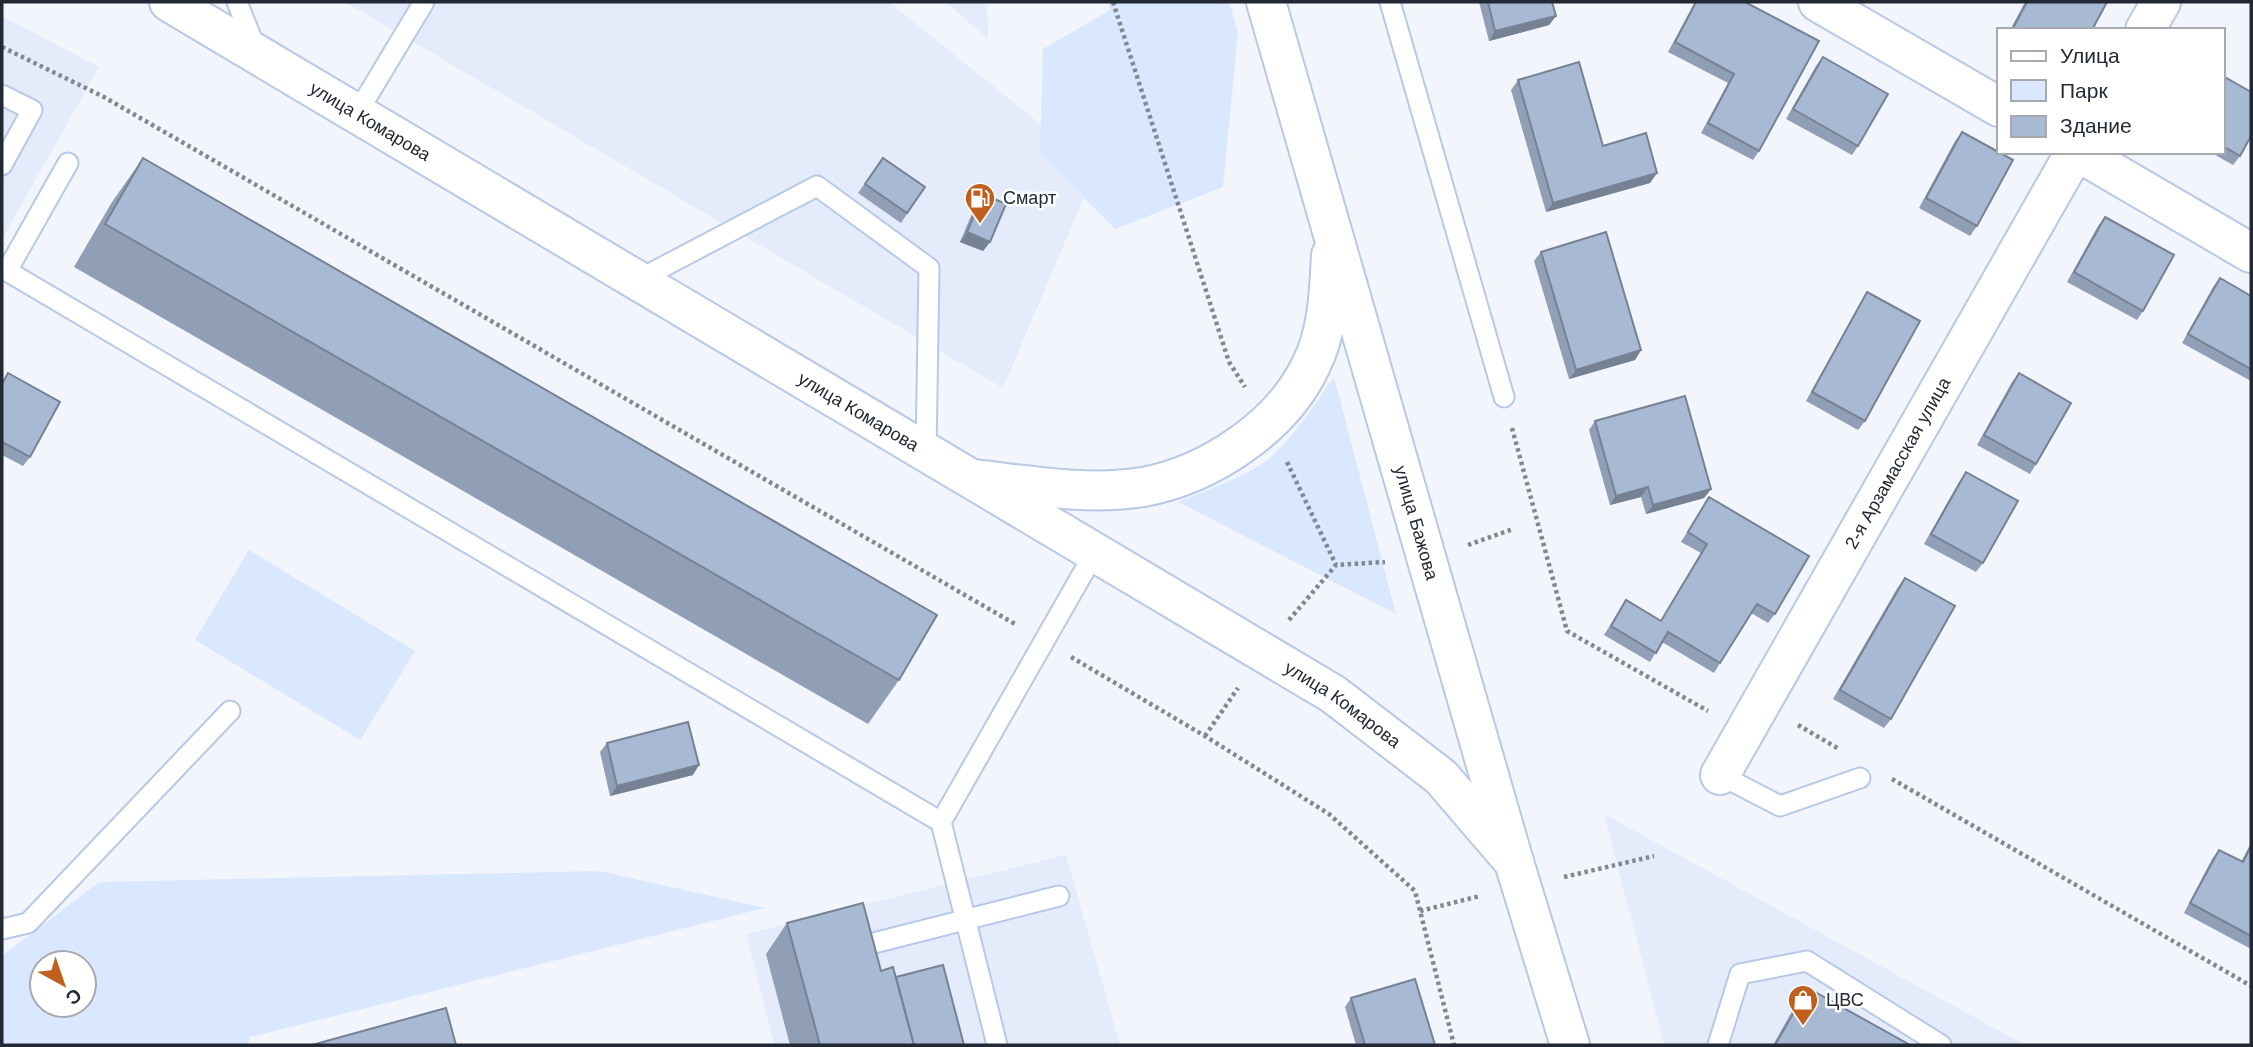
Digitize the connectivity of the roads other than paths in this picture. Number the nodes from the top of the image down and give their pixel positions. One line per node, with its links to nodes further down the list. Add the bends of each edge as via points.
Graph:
1 (169, 2): 9 (main road, улица Комарова)
2 (237, 2): 9 (lane)
3 (424, 2): 12 (lane)
4 (1266, 2): 17 (main road, улица Бажова)
5 (1390, 2): 20 (lane)
6 (1818, 2): 11 (main road)
7 (2161, 2): 8 (main road)
8 (2146, 28)
9 (258, 55): 12 (main road, улица Комарова)
10 (2, 95): 16 (lane, via 32,110)
11 (1997, 106)
12 (357, 113): 19 (main road, улица Комарова)
13 (2075, 154): 25 (main road, 2-я Арзамасская улица)
14 (2079, 154): 18 (main road)
15 (68, 163): 27 (lane, via 7,271)
16 (2, 165)
17 (1332, 229): 22 (main road, via 1324,330 1311,366 1293,395 1240,447 1177,479 1142,487 1070,488); 28 (main road, улица Бажова)
18 (2251, 253)
19 (638, 280): 21 (main road, улица Комарова); 21 (lane, via 817,186 929,268)
20 (1504, 397)
21 (926, 452): 22 (main road, улица Комарова)
22 (972, 479): 23 (main road, улица Комарова)
23 (1095, 552): 27 (lane); 28 (main road, улица Комарова, via 1334,694 1441,776)
24 (230, 711): 31 (lane, via 28,923)
25 (1720, 775): 26 (lane, via 1780,806)
26 (1860, 778)
27 (940, 822): 30 (lane)
28 (1514, 862): 34 (main road, улица Бажова)
29 (1059, 896): 30 (lane)
30 (965, 919): 32 (lane); 33 (lane)
31 (2, 929)
32 (858, 947)
33 (997, 1045)
34 (1570, 1045)
35 (1718, 1045): 36 (lane, via 1740,974 1807,961)
36 (1941, 1045)

